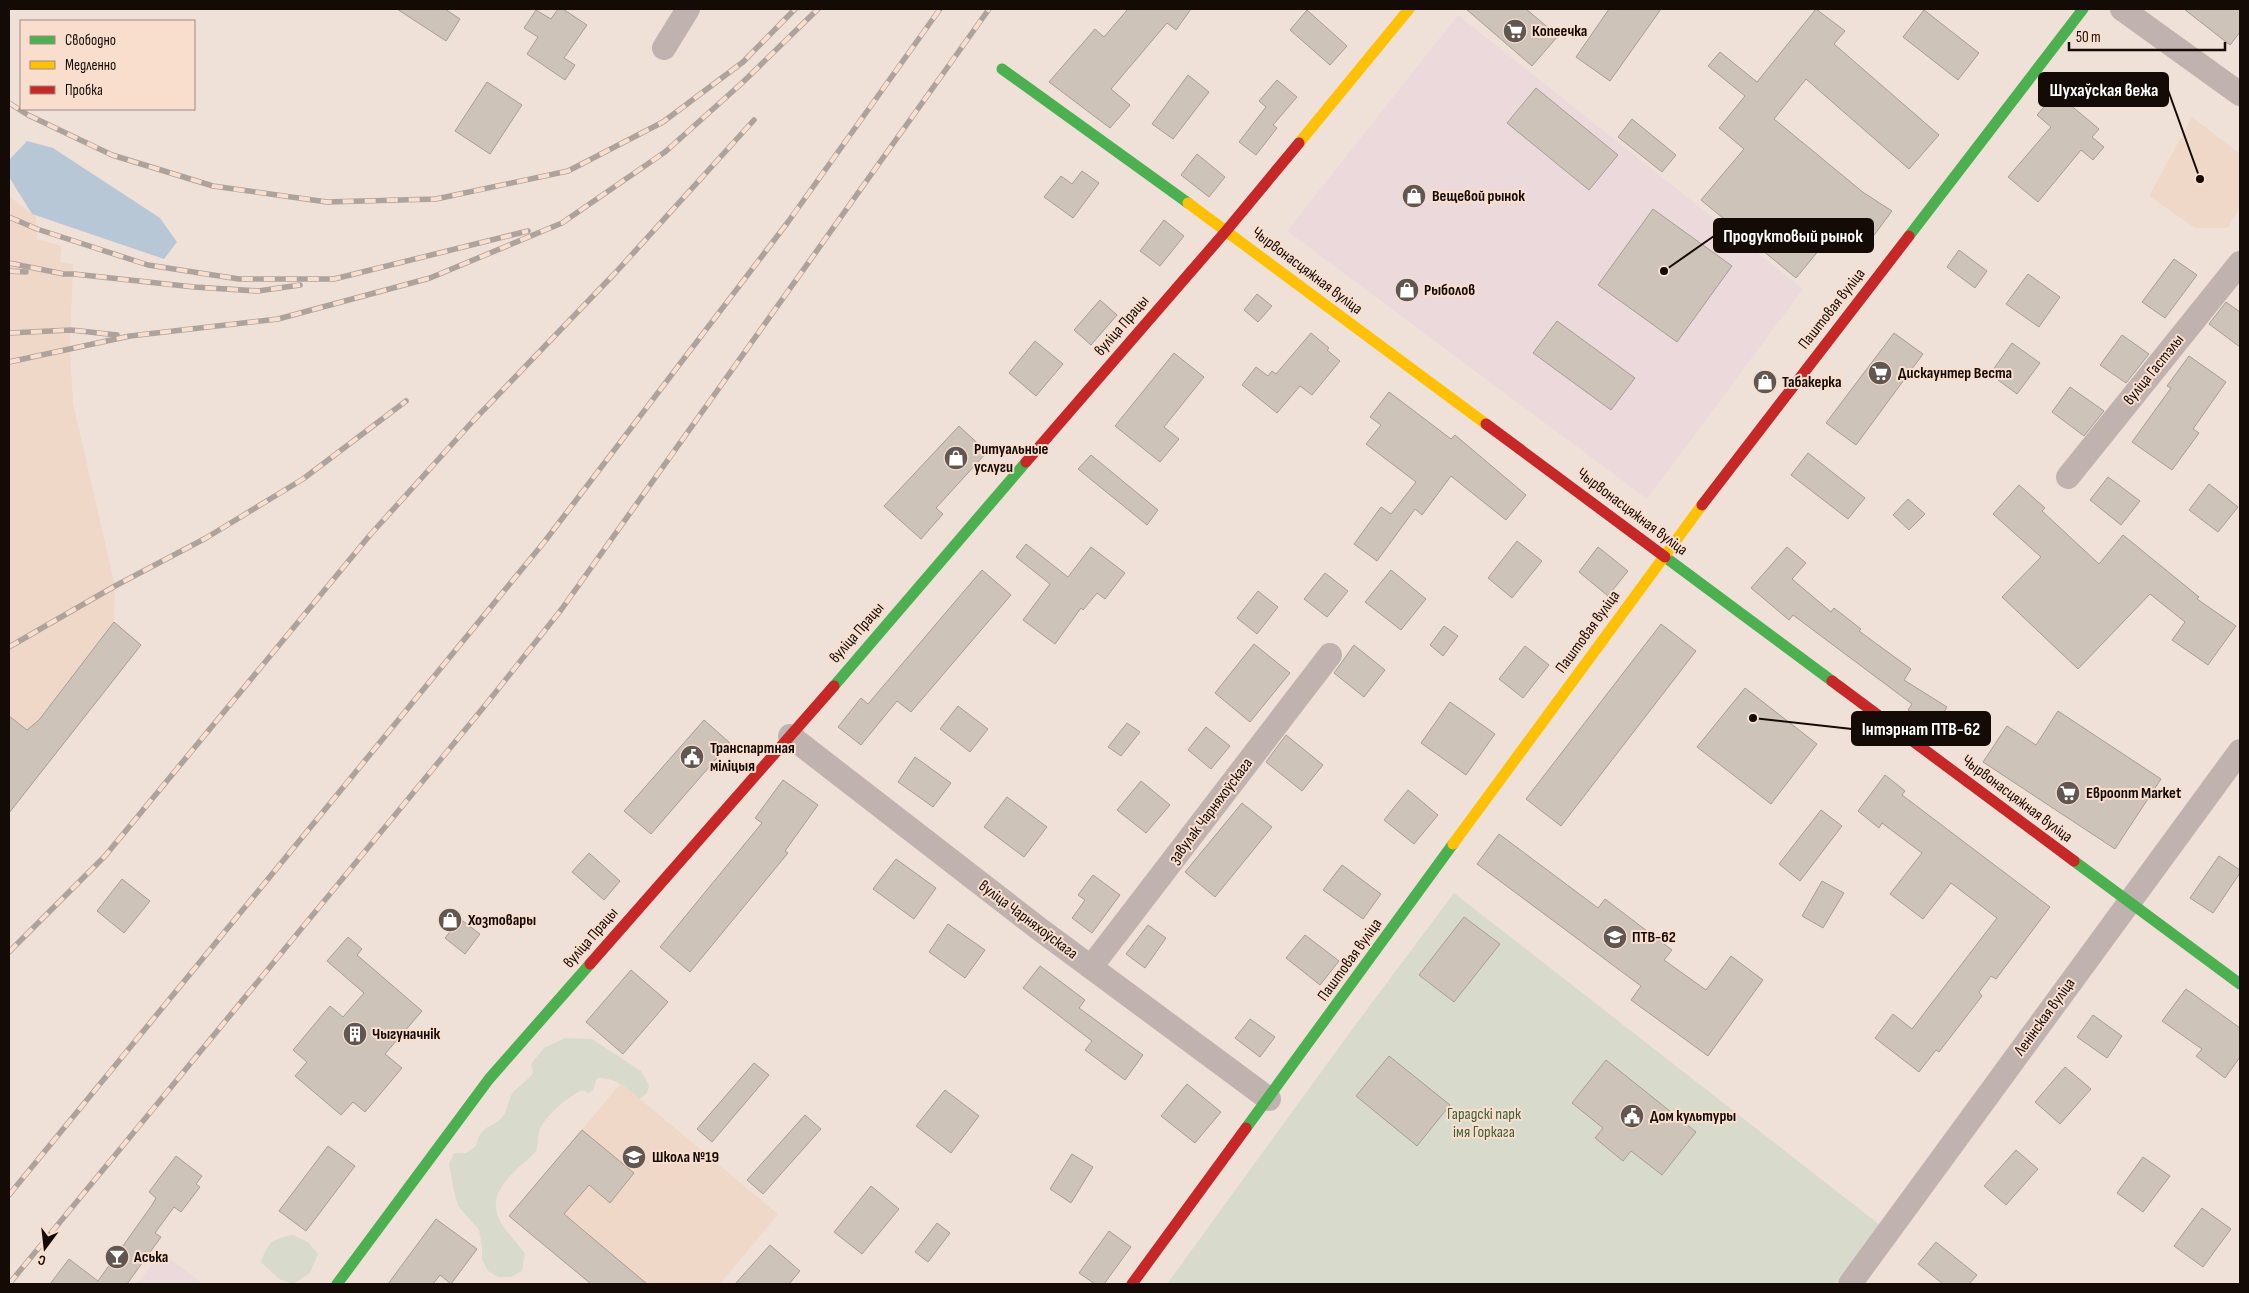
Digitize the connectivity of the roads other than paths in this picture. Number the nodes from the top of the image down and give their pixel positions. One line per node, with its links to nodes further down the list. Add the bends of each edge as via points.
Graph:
1 (688, 9): 5 (street)
2 (1409, 9): 8 (street, вуліца Працы)
3 (2083, 9): 11 (street, Паштовая вуліца)
4 (2122, 9): 7 (street)
5 (664, 48)
6 (1002, 69): 8 (street, Чырвонасцяжная вуліца)
7 (2240, 94)
8 (1226, 231): 11 (street, Чырвонасцяжная вуліца); 13 (street, вуліца Працы)
9 (2240, 262): 10 (street, вуліца Гастэлы)
10 (2068, 477)
11 (1663, 556): 15 (street, Чырвонасцяжная вуліца); 18 (street, Паштовая вуліца)
12 (1330, 655): 16 (street, завулак Чарняхоўскага)
13 (790, 736): 16 (street, вуліца Чарняхоўскага); 19 (street, вуліца Працы, via 489,1079)
14 (2240, 751): 15 (street, Ленінская вуліца)
15 (2128, 902): 17 (street, Чырвонасцяжная вуліца); 21 (street, Ленінская вуліца)
16 (1091, 967): 18 (street, вуліца Чарняхоўскага)
17 (2240, 984)
18 (1269, 1099): 20 (street, Паштовая вуліца)
19 (338, 1284)
20 (1132, 1284)
21 (1850, 1284)

